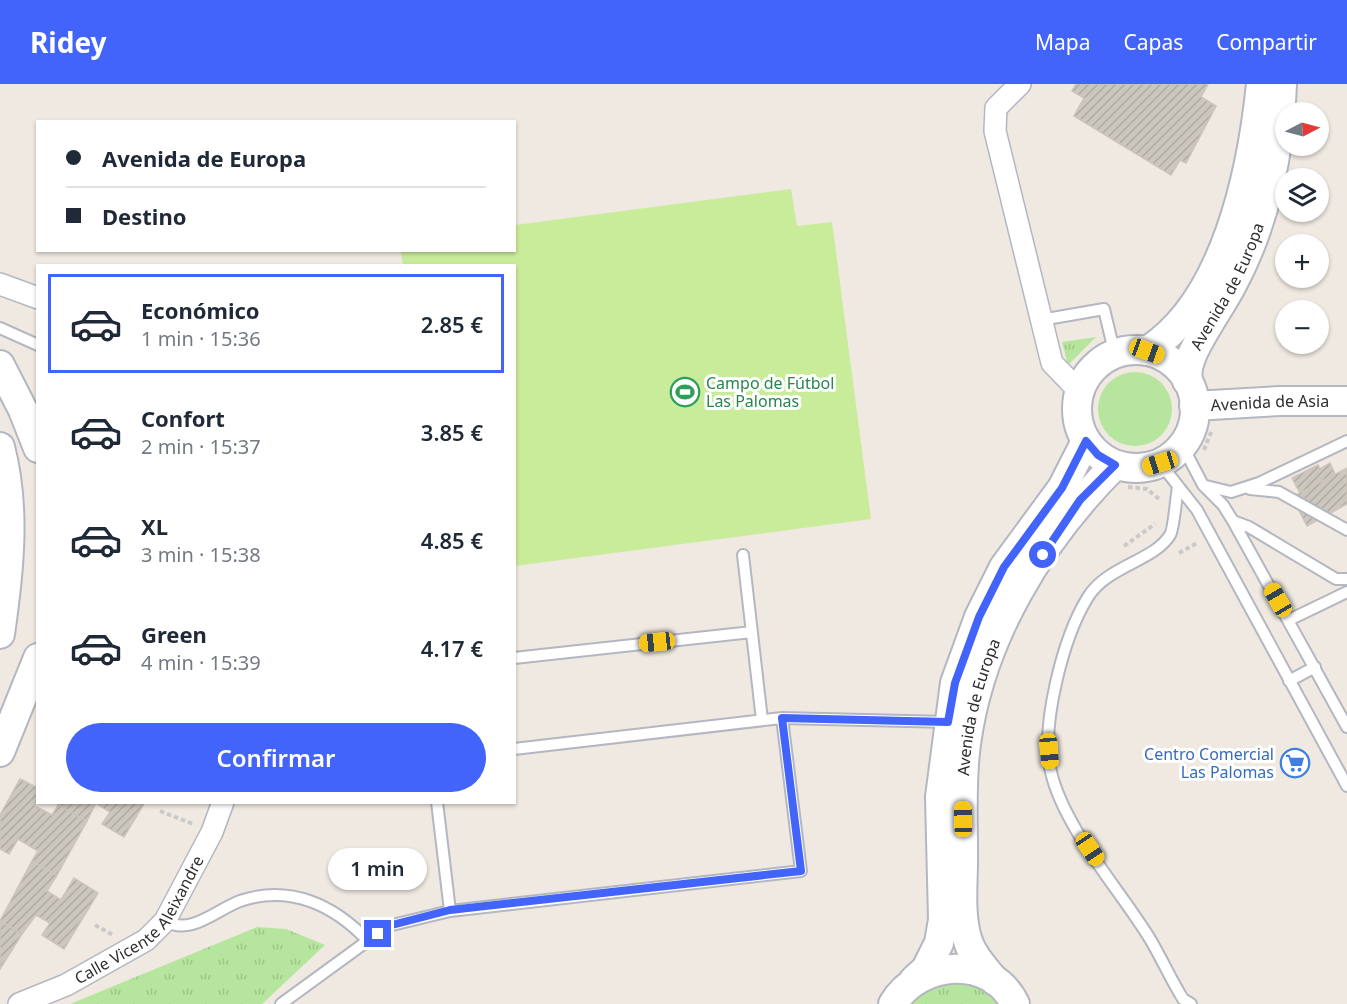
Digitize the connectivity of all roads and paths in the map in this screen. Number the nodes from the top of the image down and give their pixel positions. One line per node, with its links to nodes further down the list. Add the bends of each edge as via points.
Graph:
1 (1020, 84): 6 (street, via 996,108 995,131)
2 (1261, 84): 9 (street, Avenida de Europa, via 1256,133 1227,240 1197,300 1176,330)
3 (1282, 84): 13 (street, Avenida de Europa, via 1281,119 1266,197 1234,281 1192,355 1188,367)
4 (0, 284): 5 (street)
5 (36, 297)
6 (1041, 320): 10 (lane, via 1104,309); 12 (street, via 1052,363)
7 (0, 328): 8 (lane)
8 (36, 344)
9 (1147, 351): 10 (street); 13 (street, via 1177,368)
10 (1115, 355): 12 (street, via 1089,372)
11 (0, 365): 17 (street)
12 (1079, 391): 15 (street, via 1079,425)
13 (1191, 394): 14 (street, Avenida de Asia, via 1280,401); 18 (street, via 1191,427)
14 (1347, 401)
15 (1086, 441): 21 (street, via 1098,455); 39 (street, Avenida de Europa, via 1062,488 1004,567 979,617 955,683)
16 (1347, 441): 24 (lane)
17 (36, 443)
18 (1182, 445): 20 (street); 22 (lane)
19 (0, 447): 32 (street, via 10,513 9,575)
20 (1160, 463): 21 (street, via 1145,467); 23 (lane)
21 (1115, 465): 52 (street, Avenida de Europa, via 1080,500 1018,591 995,638 975,694 966,745 963,798 964,920 969,944)
22 (1203, 485): 24 (lane, via 1230,492); 25 (lane)
23 (1178, 486): 36 (lane, via 1197,510); 57 (lane, via 1171,535 1108,576 1087,598 1074,626 1052,699 1049,751 1061,802 1151,940 1183,999)
24 (1241, 489): 26 (lane, via 1279,492)
25 (1233, 521): 28 (lane, via 1336,579); 30 (lane)
26 (1347, 530)
27 (743, 555): 31 (lane)
28 (1347, 579)
29 (1347, 592): 30 (lane)
30 (1289, 620): 35 (lane)
31 (752, 632): 33 (lane); 38 (lane)
32 (0, 634)
33 (516, 658)
34 (36, 663): 42 (street)
35 (1315, 667): 36 (lane); 40 (lane)
36 (1289, 681): 43 (lane)
37 (782, 718): 38 (lane); 39 (lane); 48 (lane, via 801,871)
38 (762, 720): 41 (lane)
39 (948, 722): 51 (street, Avenida de Europa, via 940,797 944,920 939,944 926,969)
40 (1347, 727)
41 (516, 749)
42 (0, 752)
43 (1347, 786)
44 (222, 804): 47 (street, Calle Vicente Aleixandre)
45 (437, 804): 48 (lane)
46 (160, 811): 47 (path)
47 (212, 832): 49 (street, Calle Vicente Aleixandre)
48 (450, 910): 50 (lane, via 388,926)
49 (165, 921): 50 (lane, via 173,926 192,925 240,901 266,895 293,895 319,902 350,922); 53 (street, Calle Vicente Aleixandre, via 146,939 66,985)
50 (368, 941): 54 (lane)
51 (914, 980): 52 (street, via 933,971 953,968 974,970); 55 (street, Avenida de Europa)
52 (995, 981): 56 (street, Avenida de Europa)
53 (19, 1004)
54 (281, 1004)
55 (893, 1004)
56 (1015, 1004)
57 (1191, 1004)

